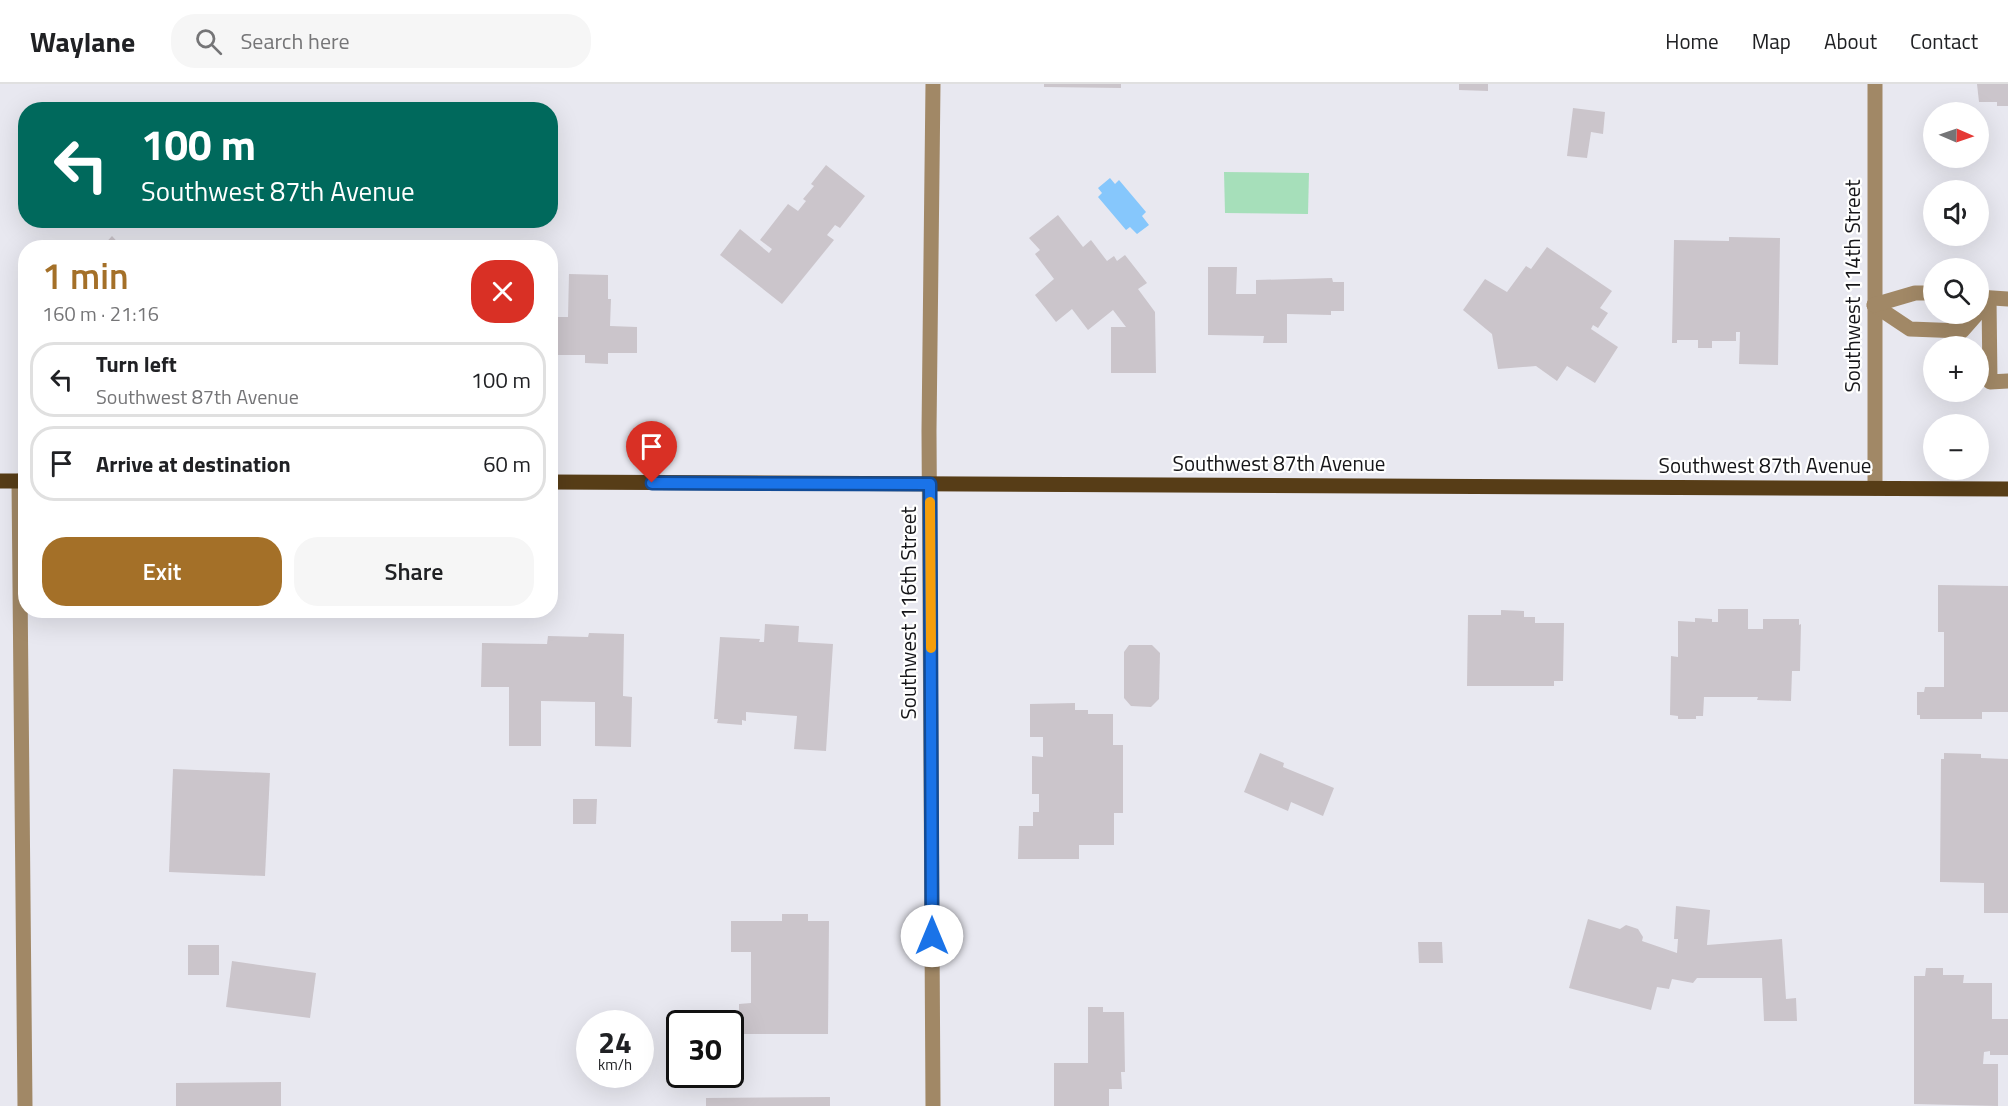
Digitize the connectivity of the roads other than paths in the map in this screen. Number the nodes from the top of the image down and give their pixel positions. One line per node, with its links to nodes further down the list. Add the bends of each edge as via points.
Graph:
1 (933, 84): 13 (street, Southwest 116th Street)
2 (1875, 84): 6 (street, Southwest 114th Street)
3 (1923, 293): 6 (street)
4 (1989, 298): 5 (street)
5 (2008, 299)
6 (1874, 305): 7 (street, via 1910,329 1962,331); 14 (street, Southwest 114th Street)
7 (1968, 324)
8 (1986, 324): 9 (street, via 1990,382)
9 (2008, 381)
10 (0, 481): 11 (main road)
11 (18, 481)
12 (558, 482): 13 (main road, Southwest 87th Avenue)
13 (930, 484): 14 (main road, Southwest 87th Avenue); 18 (street, Southwest 116th Street)
14 (1875, 488): 15 (main road, Southwest 87th Avenue)
15 (2008, 489)
16 (23, 618): 17 (street)
17 (26, 1106)
18 (933, 1106)

